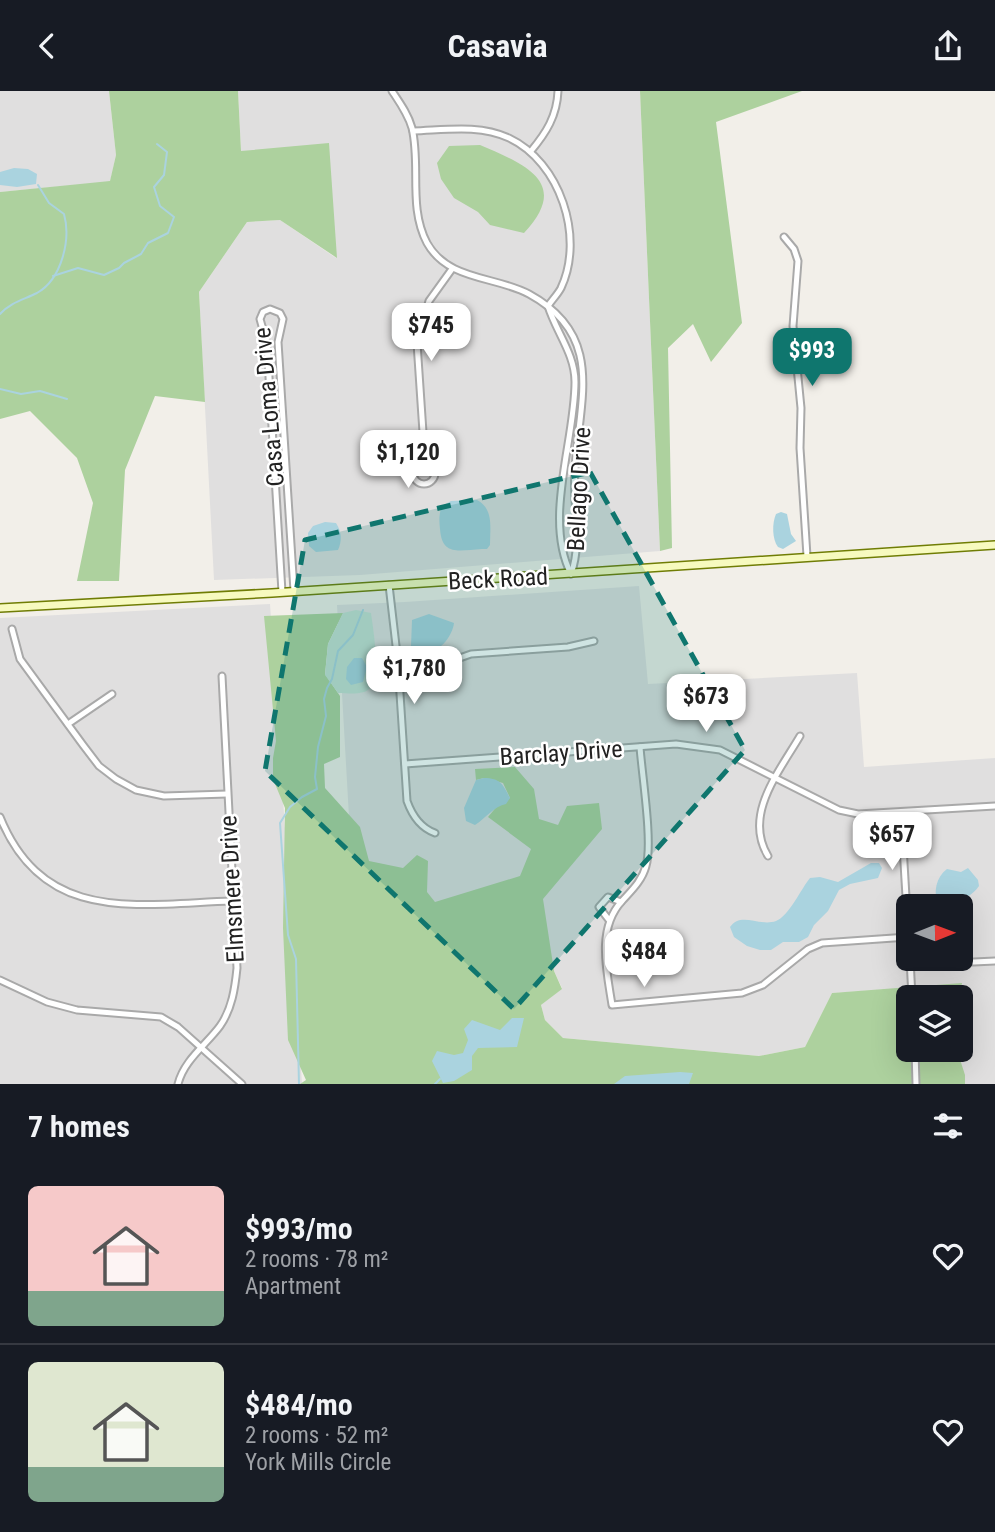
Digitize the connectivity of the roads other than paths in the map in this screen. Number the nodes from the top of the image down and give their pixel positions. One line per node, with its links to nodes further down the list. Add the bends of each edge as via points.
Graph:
1 (392, 91): 3 (street, Bellago Drive)
2 (558, 91): 4 (street, via 549,128)
3 (413, 131): 4 (street, via 484,130); 6 (street, Bellago Drive, via 419,223 428,245)
4 (531, 151): 7 (street, via 562,194 568,234 567,268 561,288)
5 (785, 237): 10 (street, via 798,261 793,326)
6 (452, 269): 7 (street, Bellago Drive, via 512,286); 8 (street, via 429,301 417,343)
7 (548, 306): 11 (street, Bellago Drive, via 574,369 561,523 563,558); 11 (street, Bellago Drive, via 571,332 583,366 575,468 577,556)
8 (425, 462): 8 (street, via 417,465 413,474 424,484 435,471)
9 (995, 545): 10 (main road, Beck Road)
10 (807, 556): 11 (main road, Beck Road)
11 (571, 574): 12 (main road, Beck Road)
12 (389, 585): 13 (main road, Beck Road); 18 (street)
13 (293, 591): 14 (main road, Beck Road); 14 (street, Casa Loma Drive, via 278,342 283,319 270,309 260,319 267,344)
14 (282, 592): 15 (main road, Beck Road)
15 (0, 608)
16 (12, 629): 21 (street, via 20,659)
17 (594, 641): 18 (street, via 471,654 440,665)
18 (398, 666): 24 (street)
19 (222, 676): 26 (street, Elmsmere Drive)
20 (112, 694): 21 (street)
21 (68, 724): 26 (street, via 99,766 136,790 164,796)
22 (800, 736): 25 (street)
23 (640, 747): 24 (street, Barclay Drive); 25 (street, Barclay Drive, via 676,744 720,750); 34 (street, via 646,867 632,893)
24 (405, 764): 30 (street, via 411,812)
25 (776, 777): 28 (street, Barclay Drive, via 839,810); 31 (street, via 759,813 761,845)
26 (227, 794): 33 (street, Elmsmere Drive)
27 (995, 806): 28 (street, Barclay Drive)
28 (901, 812): 32 (street)
29 (0, 817): 33 (street, via 25,860 71,895 115,905)
30 (435, 833)
31 (768, 856)
32 (906, 894)
33 (232, 901): 40 (street, Elmsmere Drive, via 236,984 227,1014)
34 (621, 902): 35 (street); 35 (street, via 608,897 599,907)
35 (609, 920): 36 (street, via 605,945 612,1005 741,993 764,985 822,943)
36 (896, 938)
37 (973, 961): 38 (street)
38 (995, 961)
39 (0, 980): 40 (street, via 77,1010 161,1017)
40 (201, 1047): 42 (street, Elmsmere Drive); 43 (street)
41 (915, 1062): 44 (street)
42 (178, 1084)
43 (242, 1084)
44 (916, 1084)

